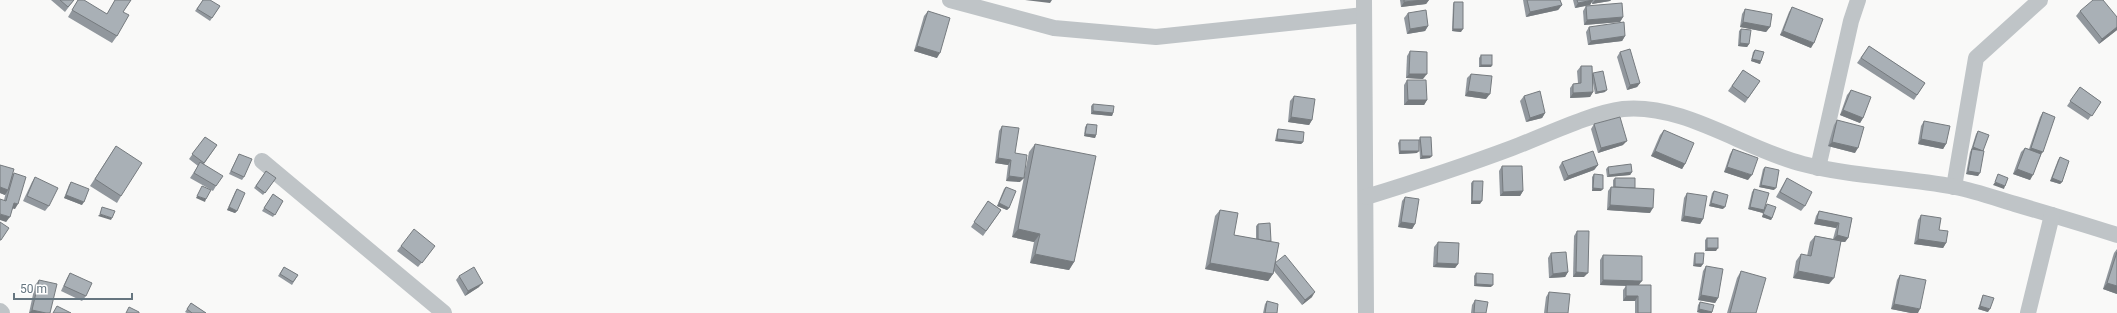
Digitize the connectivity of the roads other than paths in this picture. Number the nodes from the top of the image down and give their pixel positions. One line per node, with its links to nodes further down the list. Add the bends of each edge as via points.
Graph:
1 (950, 0): 4 (street, via 1054,28 1156,37)
2 (1858, 0): 6 (street)
3 (2040, 0): 7 (street, via 1976,58)
4 (1364, 7): 8 (street)
5 (262, 161): 11 (street)
6 (1818, 168): 7 (street); 8 (street, via 1769,153 1736,137 1685,118 1654,111 1624,109 1597,115 1465,166)
7 (1954, 187): 9 (street)
8 (1366, 197): 12 (street)
9 (2052, 215): 10 (street); 13 (street)
10 (2117, 235)
11 (444, 313)
12 (1366, 313)
13 (2028, 313)

